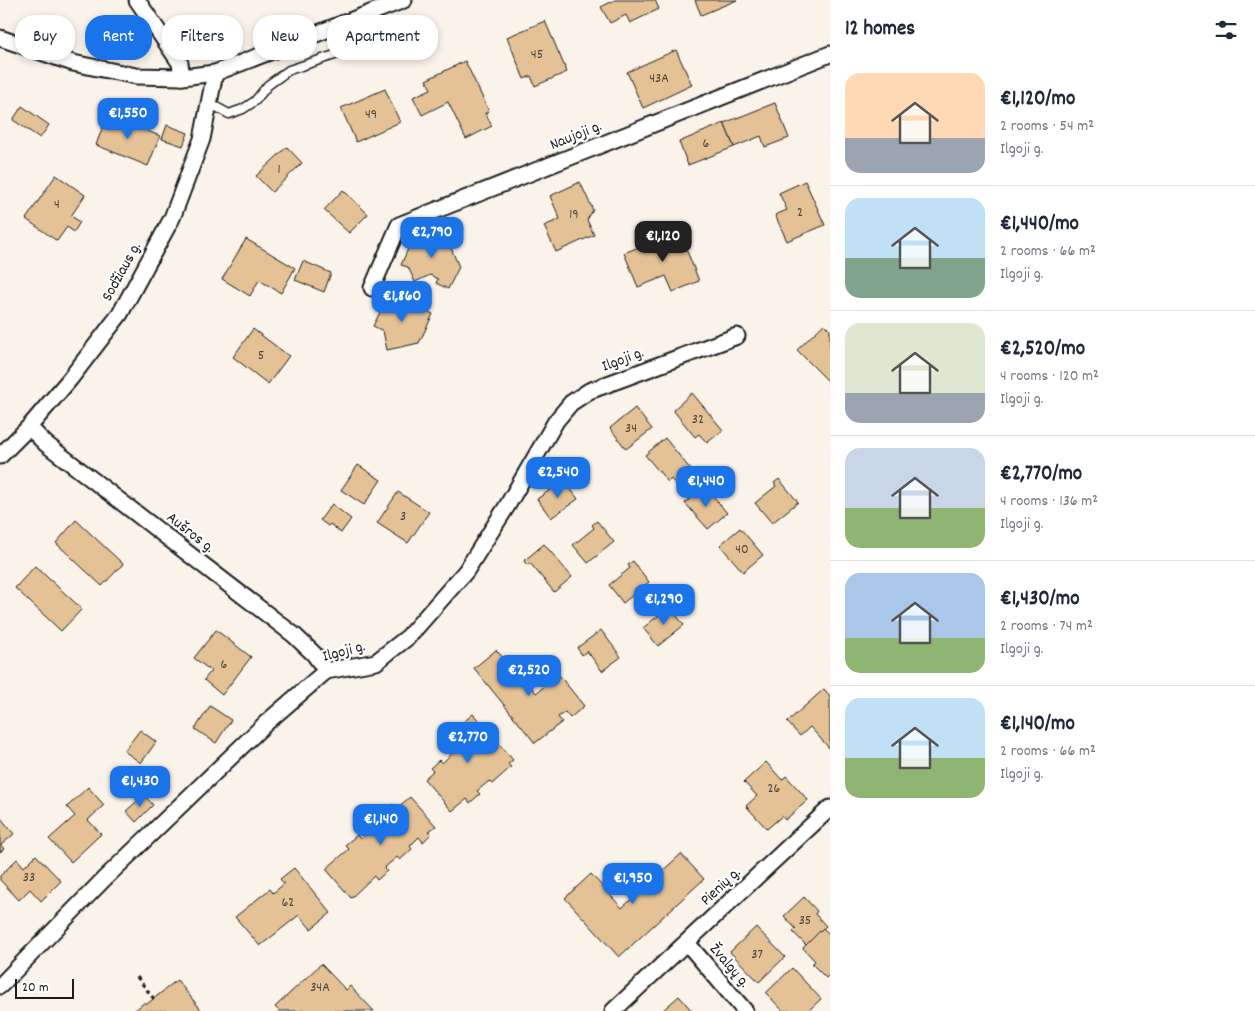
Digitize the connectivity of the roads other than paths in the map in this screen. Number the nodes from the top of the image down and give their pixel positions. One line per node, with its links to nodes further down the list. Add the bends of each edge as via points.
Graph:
1 (137, 0): 7 (street, via 180,63)
2 (404, 0): 3 (street)
3 (377, 11): 6 (street); 8 (lane, via 360,42 350,50 289,70 268,84 255,101 243,109 228,114)
4 (0, 38): 7 (street, via 104,70 136,76)
5 (830, 54): 9 (street, Naujoji g., via 399,225)
6 (215, 72): 7 (street); 8 (street, Sodžiaus g.)
7 (182, 77)
8 (209, 103): 11 (street, Sodžiaus g., via 202,139 172,218 124,305 70,379)
9 (372, 288)
10 (737, 336): 13 (street, Ilgoji g., via 589,391 571,403 556,421 482,548 442,600 408,636 376,662)
11 (29, 426): 12 (street, Sodžiaus g.); 13 (street, Aušros g., via 46,444 294,634)
12 (0, 456)
13 (326, 671): 16 (street, Ilgoji g., via 266,723 153,832)
14 (830, 808): 15 (street, Pienių g.)
15 (687, 943): 17 (street, Pienių g.); 18 (street, Žvalgų g.)
16 (0, 986)
17 (613, 1011)
18 (745, 1011)

